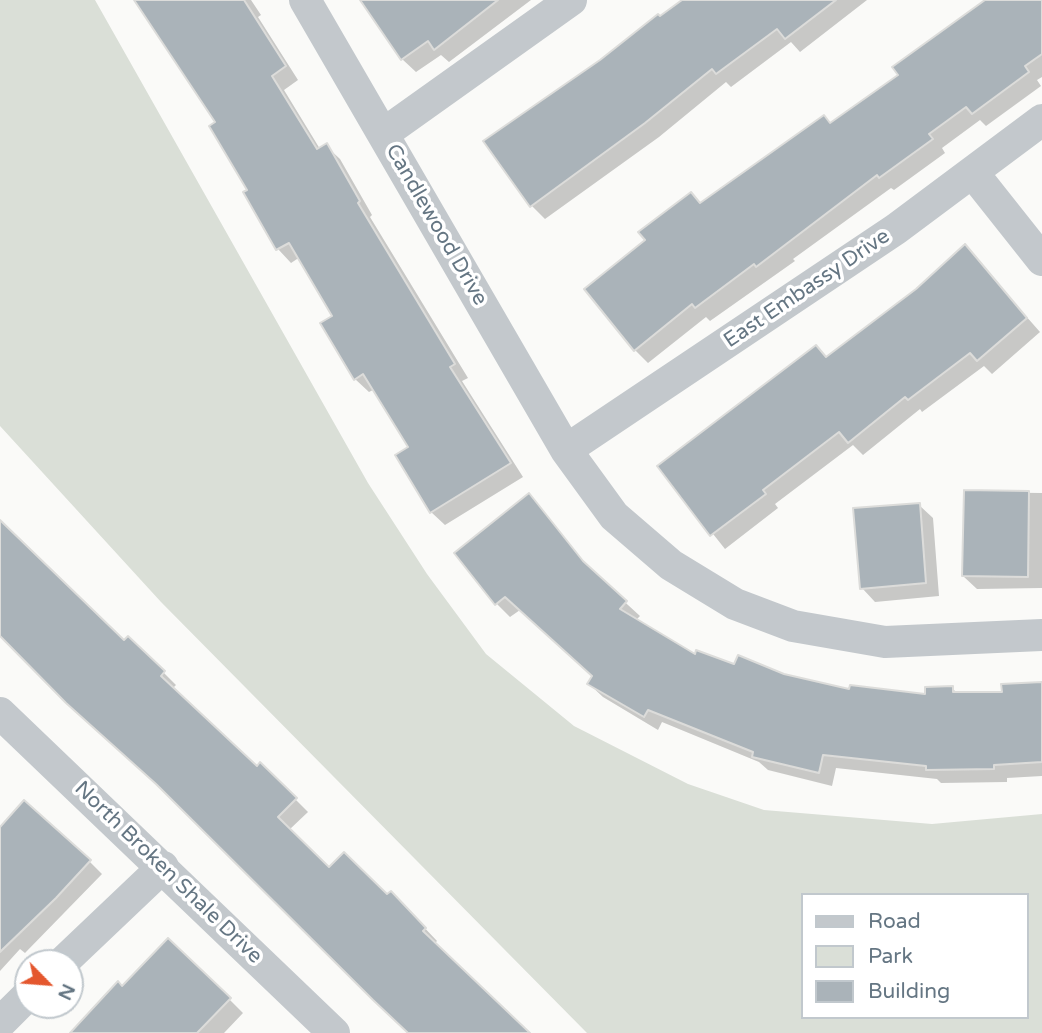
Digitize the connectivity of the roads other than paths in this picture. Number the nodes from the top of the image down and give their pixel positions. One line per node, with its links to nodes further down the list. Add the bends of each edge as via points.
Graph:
1 (305, 0): 4 (street, Candlewood Drive)
2 (571, 0): 4 (street)
3 (1042, 120): 5 (street, East Embassy Drive)
4 (383, 134): 7 (street, Candlewood Drive)
5 (973, 173): 6 (street); 7 (street, East Embassy Drive)
6 (1042, 260)
7 (566, 450): 8 (street, Candlewood Drive, via 614,516 671,565 758,613 793,626 885,642)
8 (1042, 635)
9 (0, 713): 10 (street, North Broken Shale Drive)
10 (163, 867): 11 (street); 14 (street, North Broken Shale Drive)
11 (77, 949)
12 (14, 1009): 13 (street)
13 (0, 1023)
14 (334, 1033)

